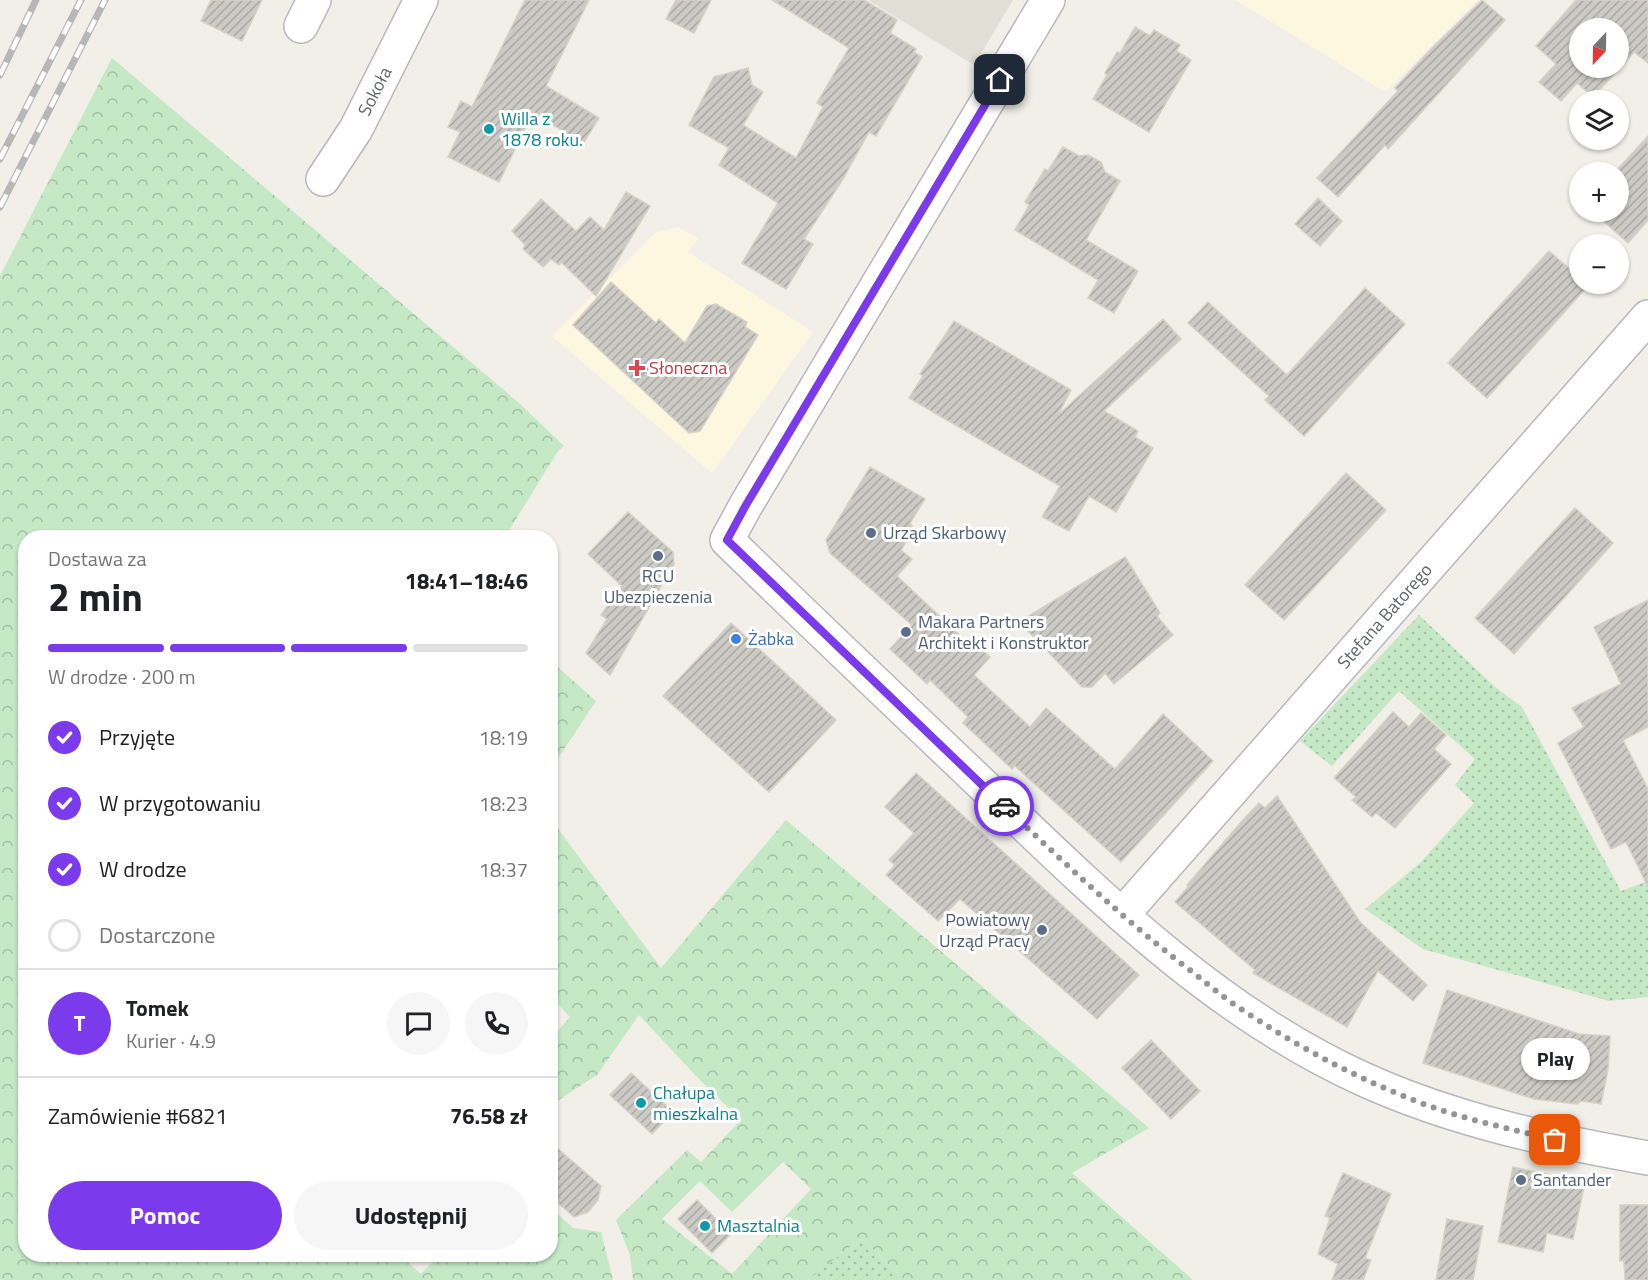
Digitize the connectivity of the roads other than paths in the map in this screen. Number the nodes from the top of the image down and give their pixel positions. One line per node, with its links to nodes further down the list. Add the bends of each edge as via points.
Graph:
1 (421, 0): 3 (street, Sokoła, via 356,129)
2 (1048, 0): 5 (street, via 727,540)
3 (323, 179)
4 (1648, 317): 5 (street, Stefana Batorego)
5 (1122, 915): 6 (street, via 1237,1006 1361,1078 1449,1112 1575,1145)
6 (1648, 1158)

